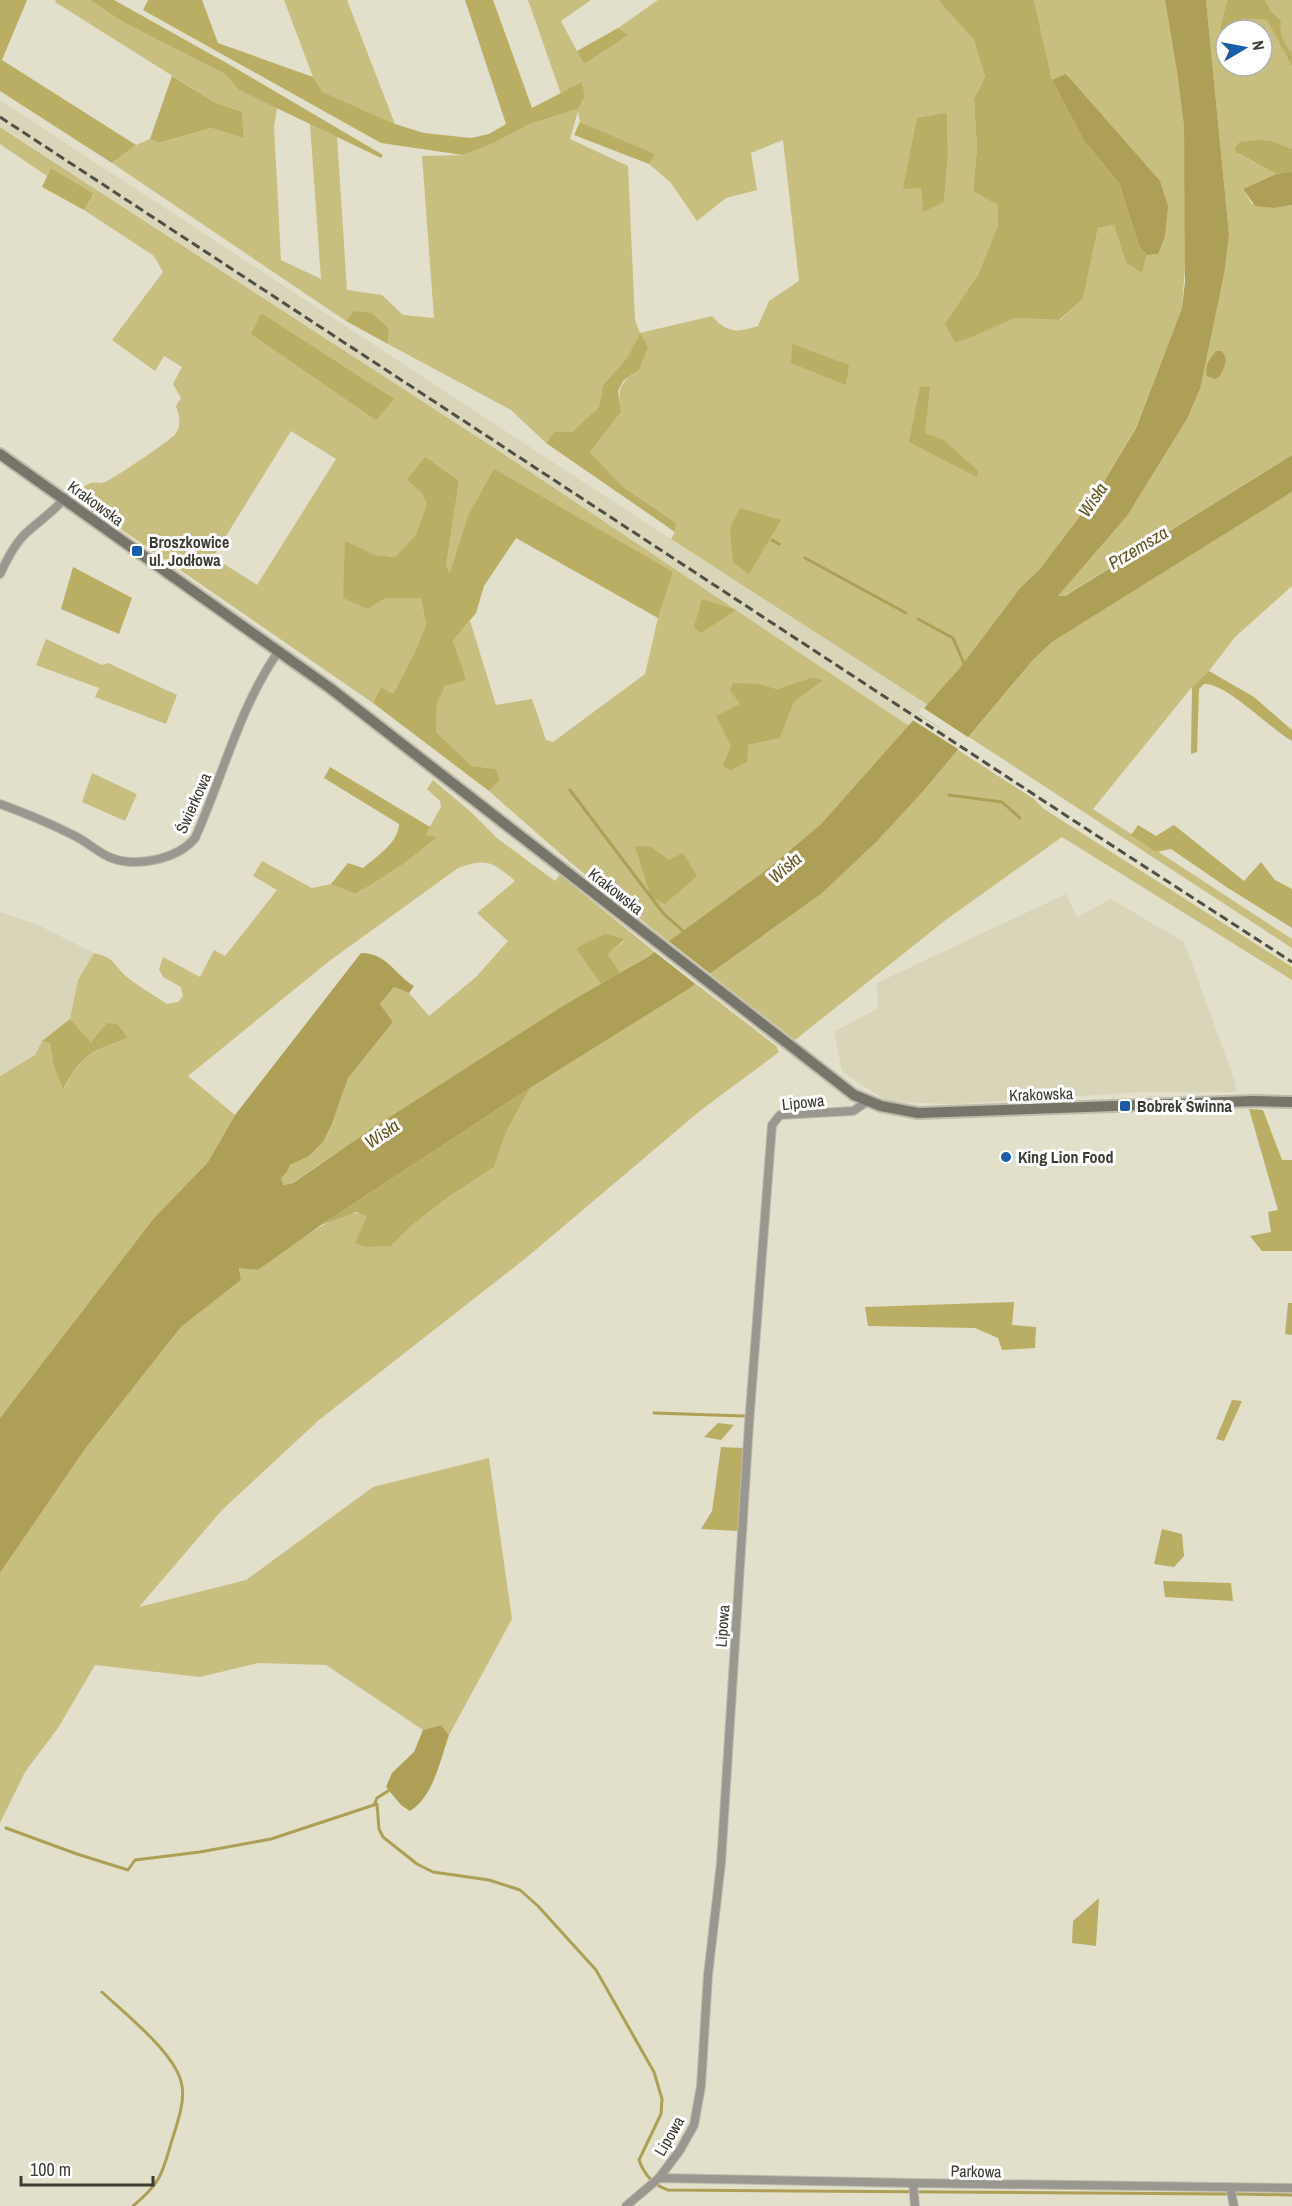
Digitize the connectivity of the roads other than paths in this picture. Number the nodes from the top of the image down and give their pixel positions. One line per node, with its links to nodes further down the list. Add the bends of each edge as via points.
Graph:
1 (0, 454): 2 (street, Krakowska)
2 (65, 498): 3 (street, via 25,534); 4 (street, Krakowska)
3 (0, 574)
4 (278, 652): 5 (street, Świerkowa, via 248,703 188,847 137,862 110,857 74,835); 6 (street, Krakowska, via 339,694 854,1095)
5 (0, 804)
6 (868, 1101): 7 (street, Krakowska, via 918,1113); 8 (street, Lipowa, via 853,1111 780,1115 771,1125 721,1863 701,2086 694,2125)
7 (1292, 1102)
8 (659, 2178): 11 (street, Parkowa); 12 (street, Lipowa)
9 (1230, 2187): 10 (street, Parkowa); 11 (street, Parkowa); 14 (street)
10 (1292, 2188)
11 (913, 2189): 13 (street)
12 (626, 2206)
13 (915, 2206)
14 (1234, 2206)

